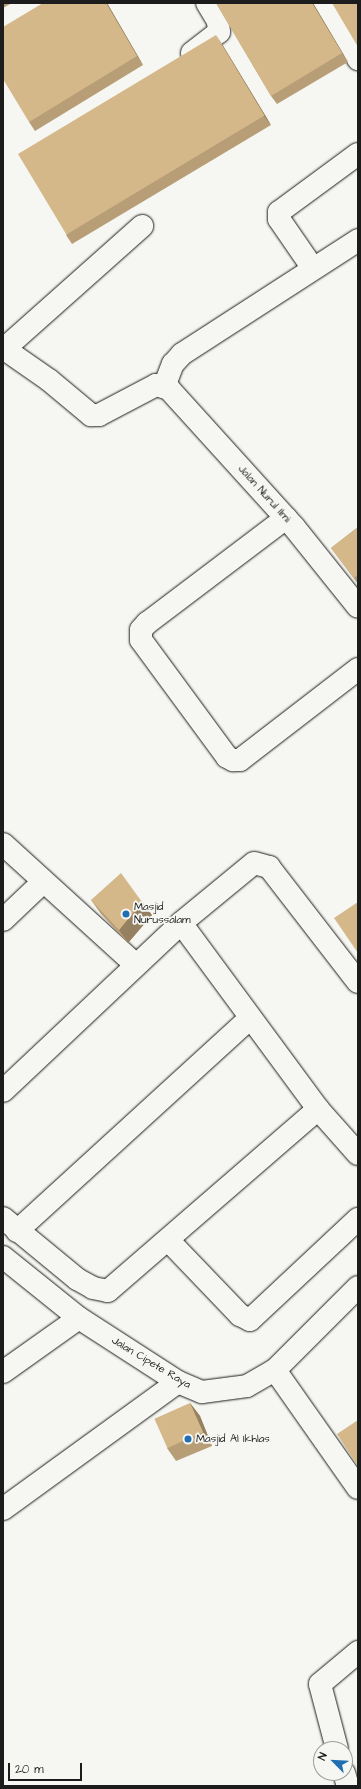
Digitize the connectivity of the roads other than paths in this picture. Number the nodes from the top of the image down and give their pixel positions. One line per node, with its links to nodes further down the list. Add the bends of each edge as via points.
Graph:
1 (207, 3): 4 (street, via 220,26 216,36)
2 (324, 3): 3 (street)
3 (358, 59)
4 (172, 65)
5 (358, 154): 8 (street, via 279,212 279,219)
6 (142, 226): 9 (street)
7 (358, 240): 8 (street)
8 (312, 267): 10 (street, via 176,359)
9 (6, 355): 10 (street, via 49,380 95,416 156,385)
10 (164, 386): 11 (street, Jalan Nurul Ilmi)
11 (286, 518): 13 (street, Jalan Nurul Ilmi); 15 (street, via 147,623 141,630 141,640 227,757 233,760 240,760)
12 (339, 546): 13 (street)
13 (321, 560): 14 (street, Jalan Nurul Ilmi)
14 (358, 607)
15 (358, 669)
16 (3, 844): 17 (street)
17 (42, 883): 18 (street); 20 (street)
18 (3, 920)
19 (181, 924): 20 (street); 21 (street, via 248,866 265,864); 22 (street)
20 (136, 965): 23 (street)
21 (358, 982)
22 (250, 1018): 24 (street); 27 (street)
23 (3, 1091)
24 (318, 1109): 25 (street); 28 (street)
25 (358, 1154)
26 (358, 1219): 28 (street, via 250,1320 240,1316)
27 (10, 1224): 28 (street, via 77,1279 102,1291 113,1288)
28 (168, 1240)
29 (3, 1257): 31 (street, Jalan Cipete Raya)
30 (358, 1287): 32 (street, Jalan Cipete Raya)
31 (80, 1318): 33 (street); 34 (street, Jalan Cipete Raya)
32 (275, 1370): 34 (street, Jalan Cipete Raya, via 247,1386 228,1391 202,1392); 35 (street)
33 (3, 1372)
34 (178, 1382): 36 (street)
35 (358, 1488)
36 (3, 1509)
37 (358, 1652): 38 (street, via 320,1684)
38 (335, 1741)

